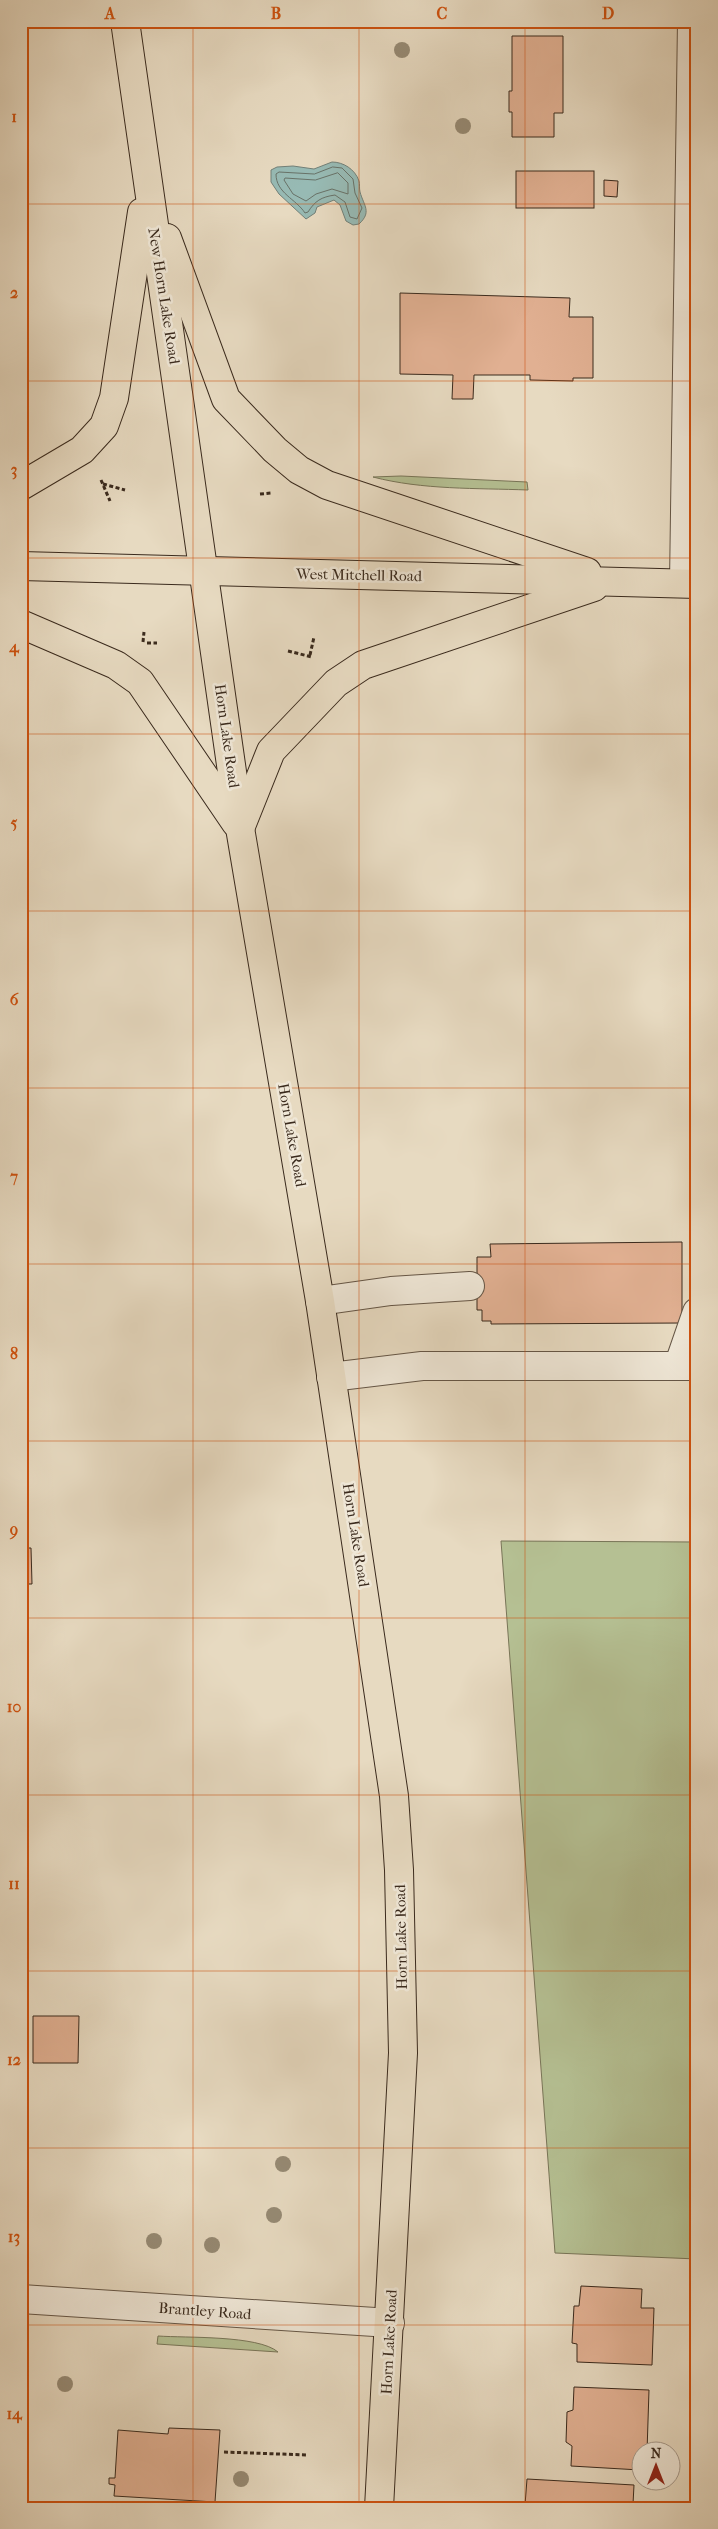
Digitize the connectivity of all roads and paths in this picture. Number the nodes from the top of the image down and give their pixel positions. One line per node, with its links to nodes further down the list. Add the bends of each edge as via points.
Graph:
1 (125, 21): 3 (main road, New Horn Lake Road)
2 (692, 21): 10 (street)
3 (147, 183): 4 (main road, via 114,398 104,426 82,450); 8 (main road, New Horn Lake Road); 9 (main road, via 226,399 275,450 299,470 326,485)
4 (21, 486)
5 (125, 490): 6 (path, via 102,484)
6 (110, 501)
7 (21, 566): 8 (main road, West Mitchell Road)
8 (204, 571): 9 (main road, West Mitchell Road); 16 (main road, Horn Lake Road)
9 (612, 581): 10 (main road, West Mitchell Road); 16 (main road, via 363,665 336,683 271,750)
10 (691, 584)
11 (21, 624): 16 (main road, via 116,665 140,682)
12 (144, 632): 14 (path)
13 (314, 637): 15 (path, via 310,655)
14 (143, 643)
15 (288, 651)
16 (240, 828): 18 (main road, Horn Lake Road)
17 (470, 1286): 18 (street)
18 (320, 1300): 21 (main road, Horn Lake Road)
19 (697, 1312): 20 (street)
20 (688, 1365): 21 (street, via 422,1366)
21 (331, 1377): 23 (main road, Horn Lake Road, via 394,1796 399,1870 403,2053)
22 (21, 2299): 23 (street, Brantley Road)
23 (390, 2322): 26 (main road, Horn Lake Road)
24 (224, 2452): 25 (path)
25 (307, 2455)
26 (379, 2508)

